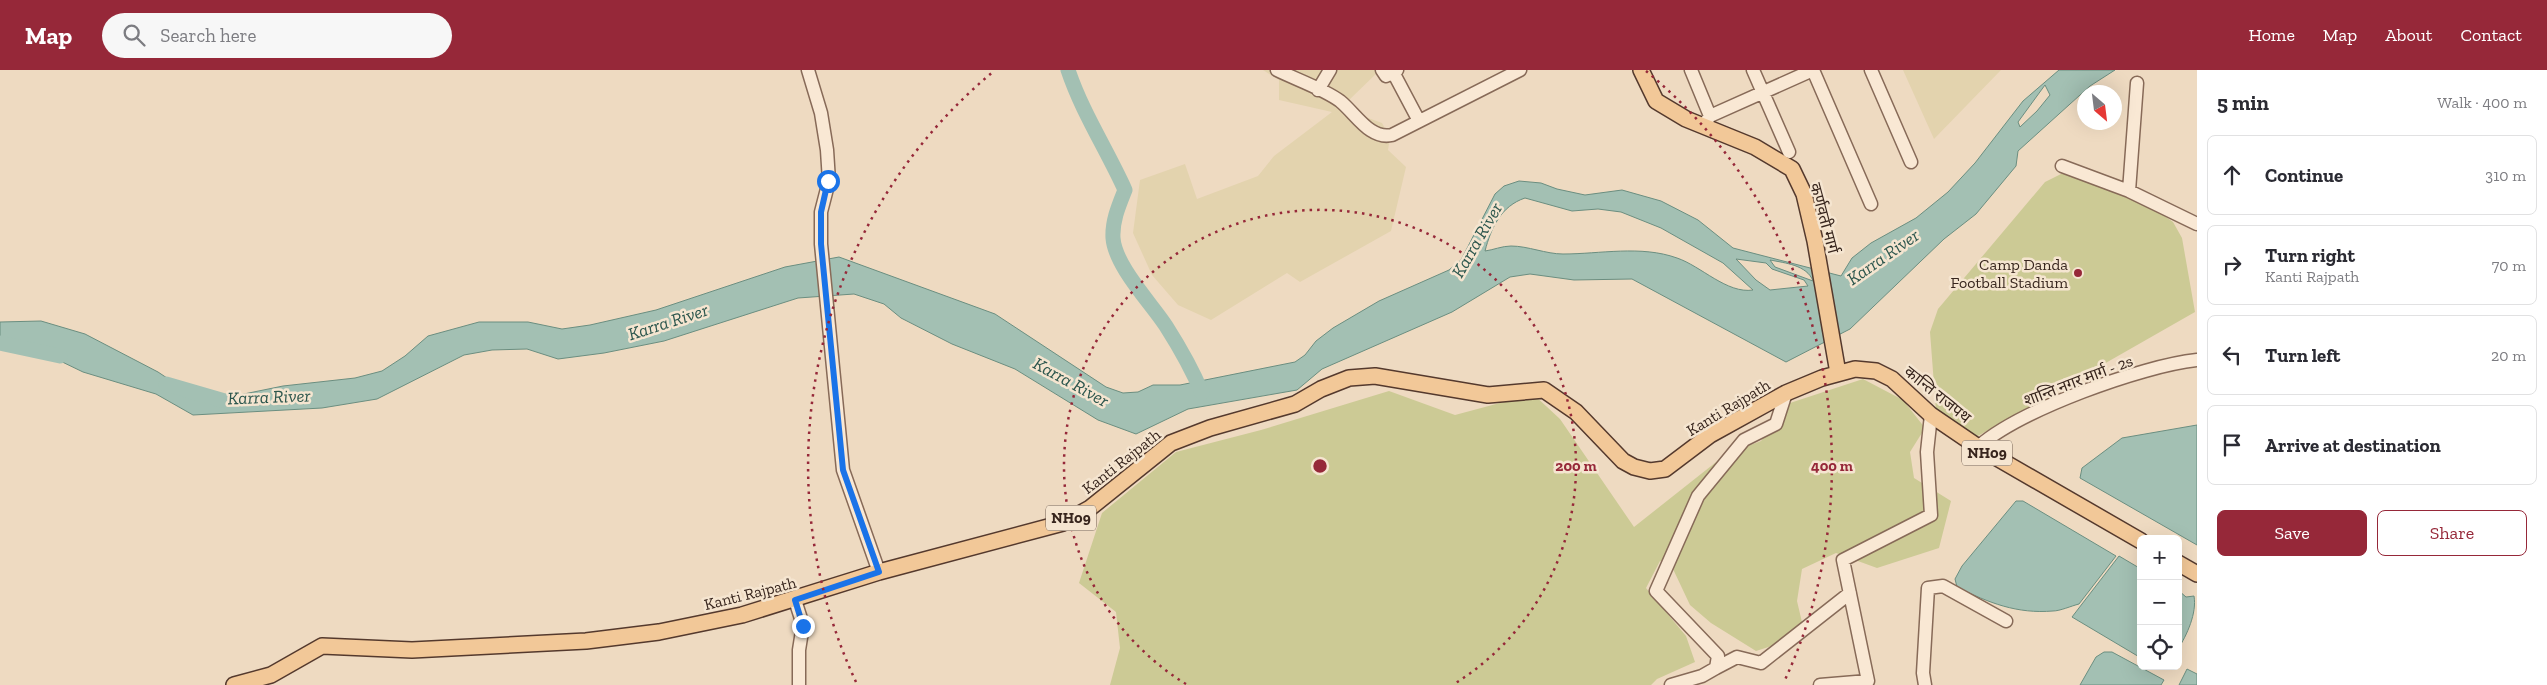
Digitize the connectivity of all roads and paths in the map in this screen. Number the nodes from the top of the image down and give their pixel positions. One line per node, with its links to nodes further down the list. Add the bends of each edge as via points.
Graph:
1 (808, 70): 29 (street, via 821,113 827,150 828,181 821,212 821,244 843,470)
2 (1277, 70): 12 (street)
3 (1330, 70): 12 (street)
4 (1520, 70): 14 (street)
5 (1641, 70): 15 (main road, कर्णवती मार्ग, via 1656,101 1686,119)
6 (1691, 70): 15 (street)
7 (1753, 70): 13 (street)
8 (1813, 70): 13 (street); 20 (street)
9 (1871, 70): 17 (street)
10 (1391, 71): 14 (street)
11 (2137, 84): 19 (street)
12 (1318, 90): 14 (street, via 1338,100 1374,134 1383,137)
13 (1763, 93): 15 (street); 16 (street)
14 (1419, 121)
15 (1707, 121): 23 (main road, कर्णवती मार्ग, via 1792,169 1804,194 1815,241)
16 (1789, 152)
17 (1911, 162)
18 (2062, 166): 19 (street)
19 (2129, 191): 21 (street)
20 (1871, 204)
21 (2197, 224)
22 (2197, 360): 26 (street, शान्ति नगर मार्ग - 2s, via 2132,374 2088,391 2024,418)
23 (1838, 372): 24 (main road, Kanti Rajpath / NH09); 25 (main road, कान्ति राजपथ / NH09, via 1855,369 1876,371 1892,379)
24 (1786, 394): 29 (main road, Kanti Rajpath / NH09, via 1710,435 1665,469 1650,471 1624,461 1576,412 1544,390 1488,395 1375,376 1349,378 1295,404 1210,428 1171,443 1090,508 1062,523); 34 (street, via 1776,424 1744,440 1698,496 1656,591 1718,656)
25 (1931, 415): 26 (main road, कान्ति राजपथ / NH09); 31 (street, via 1927,452 1931,515 1843,560)
26 (1978, 447): 27 (main road, कान्ति राजपथ / NH09)
27 (2137, 539)
28 (2182, 565): 30 (main road)
29 (879, 572): 32 (main road, Kanti Rajpath / NH09)
30 (2197, 574)
31 (1850, 593): 34 (street, via 1761,664 1737,657); 38 (street, via 1868,681)
32 (795, 600): 35 (main road, Kanti Rajpath / NH09, via 659,632 586,641 412,650 322,646 271,676); 36 (street, via 803,626)
33 (2006, 620): 39 (street, via 1943,586 1928,588)
34 (1716, 668): 37 (street, via 1702,676)
35 (234, 685)
36 (799, 685)
37 (1671, 685)
38 (1820, 685)
39 (1925, 685)

